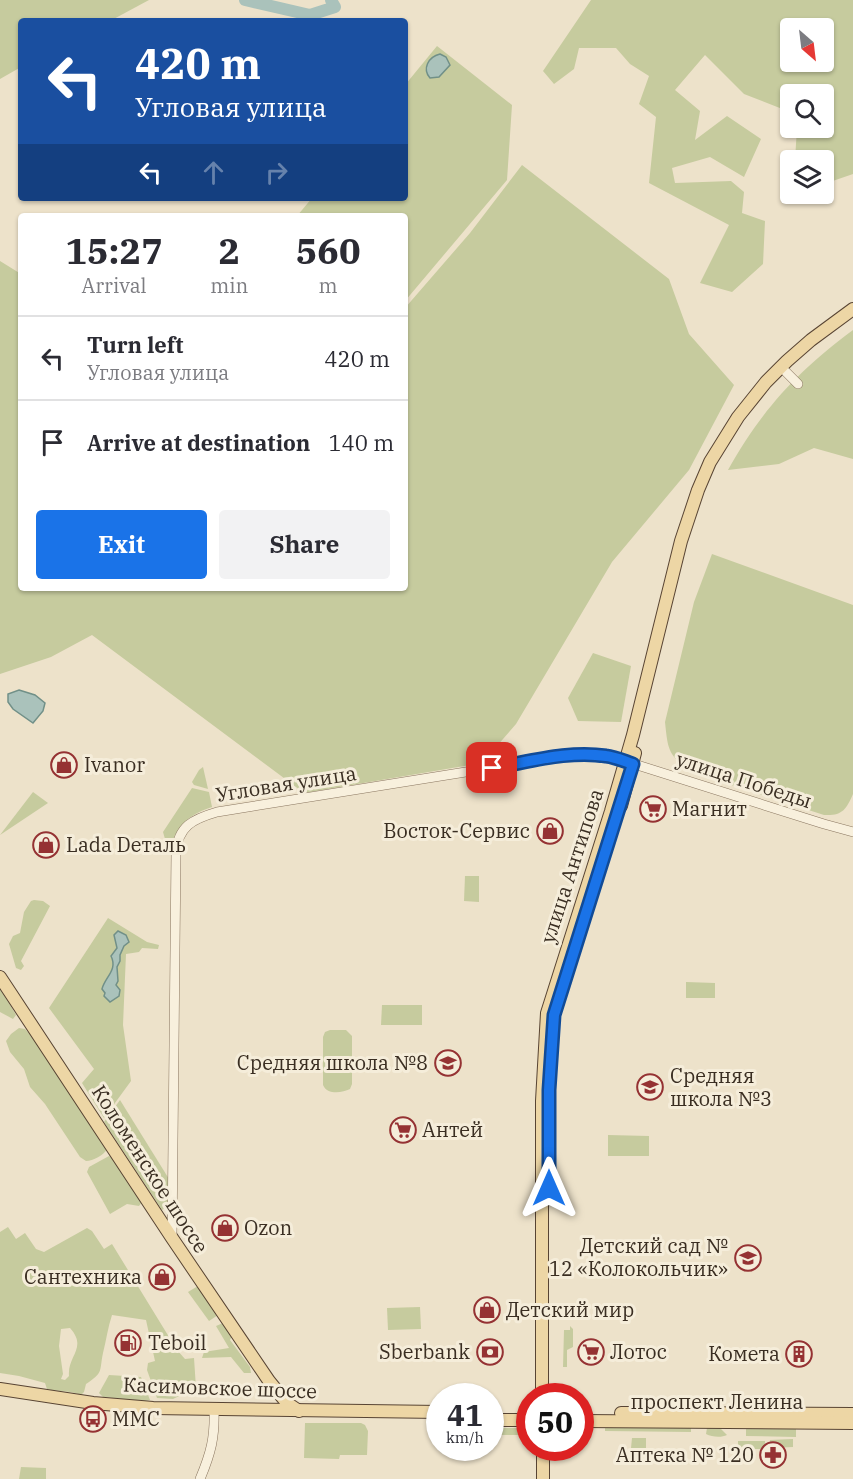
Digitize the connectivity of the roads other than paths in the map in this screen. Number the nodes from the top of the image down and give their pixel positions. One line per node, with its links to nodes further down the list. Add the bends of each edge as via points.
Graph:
1 (853, 309): 5 (main road, улица Антипова, via 811,340 766,382 710,462 673,568)
2 (853, 318): 3 (main road, улица Антипова)
3 (786, 372): 4 (street); 5 (main road, улица Антипова, via 741,425 703,497)
4 (798, 384)
5 (629, 763): 6 (street, улица Победы); 8 (street, Угловая улица, via 608,756 571,755 217,812 185,827 176,853); 9 (main road, улица Антипова, via 546,1017 542,1101); 10 (main road, улица Антипова, via 554,1015 549,1090)
6 (853, 832)
7 (0, 977): 8 (main road, Коломенское шоссе)
8 (172, 1238): 12 (main road, Коломенское шоссе)
9 (542, 1383)
10 (549, 1383)
11 (0, 1389): 17 (main road, Касимовское шоссе)
12 (274, 1389): 14 (main road, via 272,1401); 15 (main road, Коломенское шоссе); 19 (main road, Коломенское шоссе)
13 (0, 1397): 17 (main road, Касимовское шоссе, via 153,1415)
14 (253, 1410): 15 (main road, Касимовское шоссе); 17 (main road, Касимовское шоссе)
15 (281, 1411): 19 (main road, Касимовское шоссе); 22 (main road)
16 (594, 1412): 20 (main road, проспект Ленина)
17 (214, 1413): 22 (main road, Касимовское шоссе); 28 (street, via 211,1449)
18 (426, 1413): 21 (main road, Касимовское шоссе)
19 (297, 1414): 21 (main road, Касимовское шоссе); 22 (main road, Касимовское шоссе)
20 (853, 1414)
21 (370, 1415): 23 (main road, Касимовское шоссе)
22 (265, 1417)
23 (426, 1418)
24 (594, 1421): 25 (main road, проспект Ленина)
25 (853, 1423)
26 (543, 1461): 29 (main road)
27 (550, 1461): 30 (main road)
28 (200, 1479)
29 (543, 1479)
30 (550, 1479)

